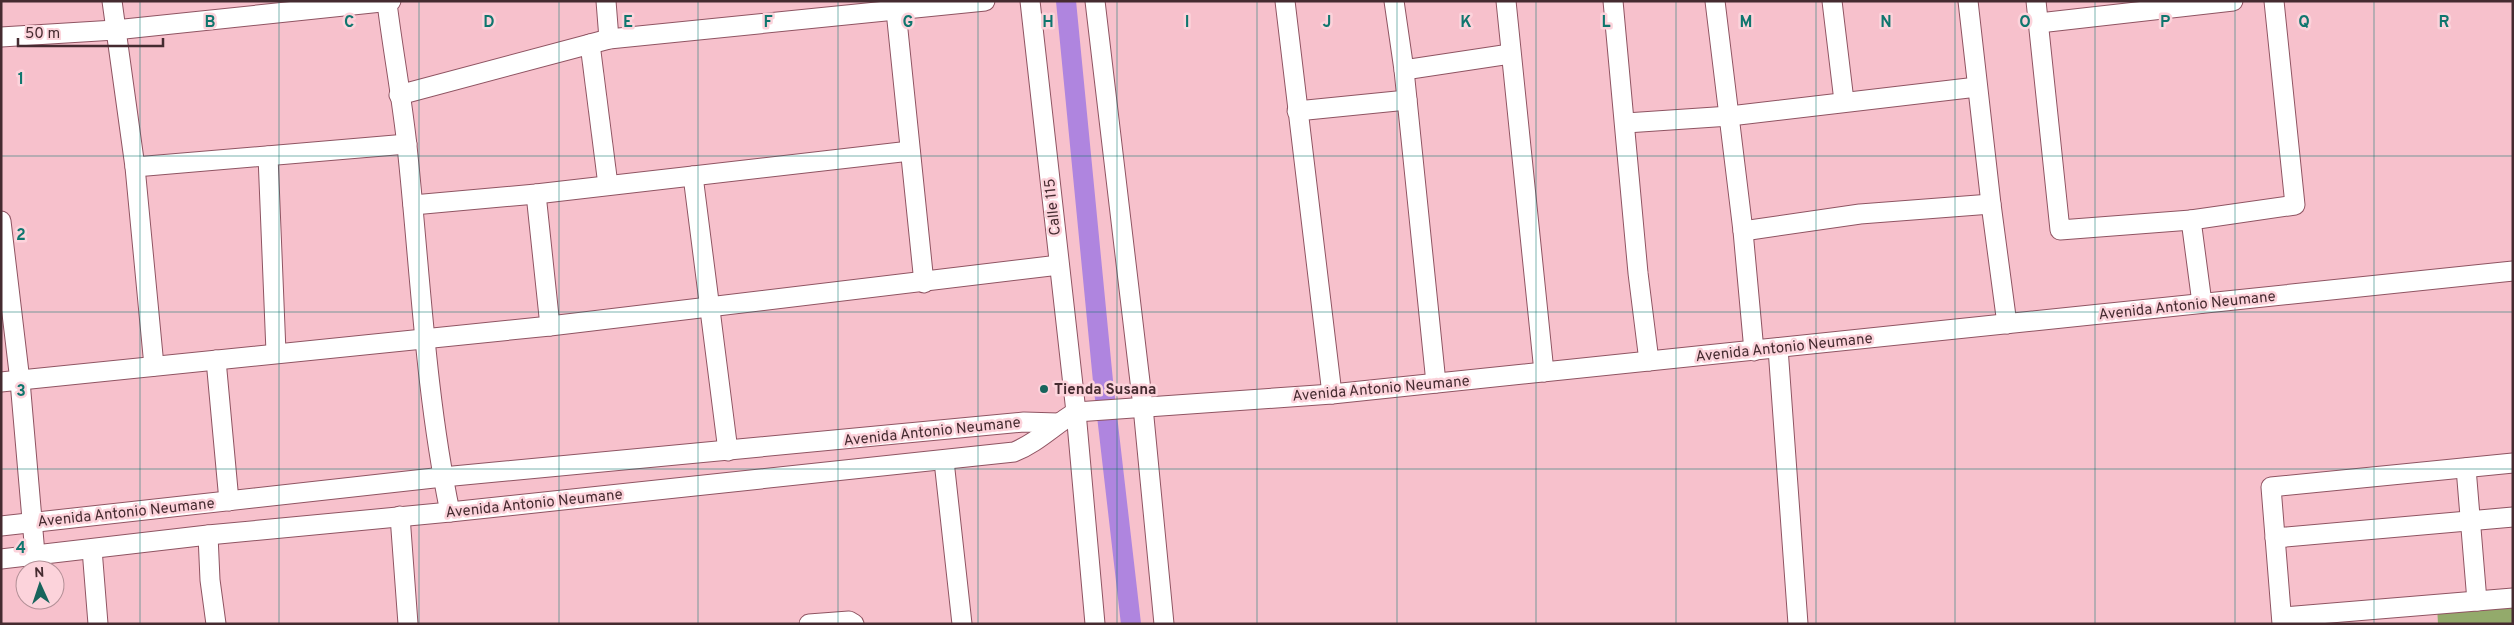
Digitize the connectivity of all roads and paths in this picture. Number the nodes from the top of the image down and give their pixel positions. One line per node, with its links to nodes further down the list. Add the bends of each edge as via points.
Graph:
1 (112, 1): 19 (street)
2 (606, 1): 21 (street)
3 (985, 1): 17 (street)
4 (1030, 1): 44 (street, Calle 115)
5 (1095, 1): 62 (street)
6 (1285, 1): 29 (street)
7 (1394, 1): 24 (street)
8 (1506, 1): 23 (street)
9 (1613, 1): 31 (street)
10 (1716, 1): 30 (street)
11 (1832, 1): 28 (street)
12 (1968, 1): 25 (street)
13 (2036, 1): 18 (street)
14 (2234, 1): 18 (street)
15 (2274, 1): 41 (street, via 2295,205)
16 (389, 2): 19 (street); 26 (street)
17 (895, 5): 21 (street); 33 (street)
18 (2039, 23): 41 (street, via 2060,230)
19 (115, 30): 20 (street); 35 (street)
20 (1, 38)
21 (609, 39): 22 (street)
22 (590, 44): 26 (street); 37 (street)
23 (1510, 54): 24 (street); 58 (street)
24 (1404, 70): 27 (street)
25 (1977, 87): 28 (street); 39 (street)
26 (399, 95): 32 (street)
27 (1407, 100): 29 (street); 60 (street)
28 (1844, 101): 30 (street)
29 (1297, 111): 61 (street)
30 (1730, 116): 31 (street); 43 (street)
31 (1626, 123): 56 (street)
32 (407, 144): 34 (street); 40 (street)
33 (910, 151): 36 (street); 46 (street)
34 (268, 156): 35 (street); 54 (street)
35 (135, 167): 57 (street)
36 (693, 176): 37 (street); 48 (street)
37 (608, 185): 38 (street)
38 (536, 194): 40 (street); 50 (street)
39 (1990, 204): 43 (street, via 1860,214); 49 (street)
40 (413, 206): 51 (street)
41 (2192, 220): 47 (street)
42 (1, 221): 59 (street)
43 (1743, 232): 53 (street)
44 (1059, 265): 46 (street); 63 (street, Calle 115)
45 (2513, 271): 47 (street, Avenida Antonio Neumane)
46 (924, 283): 48 (street)
47 (2202, 304): 49 (street, Avenida Antonio Neumane)
48 (709, 308): 50 (street); 65 (street)
49 (2007, 324): 52 (street, Avenida Antonio Neumane)
50 (550, 326): 51 (street)
51 (426, 338): 54 (street); 69 (street)
52 (1778, 348): 53 (street, Avenida Antonio Neumane); 93 (street)
53 (1754, 351): 56 (street, Avenida Antonio Neumane)
54 (276, 352): 55 (street)
55 (216, 360): 57 (street); 70 (street)
56 (1649, 361): 58 (street, Avenida Antonio Neumane)
57 (154, 366): 59 (street)
58 (1544, 372): 60 (street, Avenida Antonio Neumane)
59 (10, 382): 75 (street)
60 (1436, 383): 61 (street, Avenida Antonio Neumane)
61 (1332, 394): 62 (street, Avenida Antonio Neumane)
62 (1138, 408): 63 (street, Avenida Antonio Neumane); 92 (street)
63 (1079, 412): 64 (street, Avenida Antonio Neumane); 91 (street, Calle 115)
64 (1058, 422): 65 (street, Avenida Antonio Neumane, via 1024,422); 66 (street, Avenida Antonio Neumane, via 1032,446 1014,452)
65 (728, 451): 69 (street, Avenida Antonio Neumane)
66 (944, 461): 71 (street, Avenida Antonio Neumane); 90 (street)
67 (2513, 463): 68 (street)
68 (2466, 468): 74 (street); 78 (street, via 2271,487)
69 (443, 477): 70 (street, Avenida Antonio Neumane); 71 (street)
70 (229, 501): 75 (street, Avenida Antonio Neumane)
71 (450, 512): 72 (street, Avenida Antonio Neumane)
72 (400, 516): 77 (street, Avenida Antonio Neumane); 87 (street)
73 (2513, 517): 74 (street)
74 (2471, 521): 78 (street); 83 (street)
75 (33, 523): 76 (street, Avenida Antonio Neumane); 80 (street)
76 (1, 526)
77 (208, 535): 79 (street, Avenida Antonio Neumane); 86 (street)
78 (2275, 538): 84 (street)
79 (92, 549): 80 (street, Avenida Antonio Neumane); 85 (street)
80 (35, 554): 81 (street, Avenida Antonio Neumane)
81 (1, 558)
82 (2513, 598): 83 (street)
83 (2477, 601): 84 (street)
84 (2282, 620)
85 (98, 624)
86 (216, 624)
87 (408, 624)
88 (809, 624): 89 (street, via 849,621)
89 (854, 624)
90 (962, 624)
91 (1095, 624)
92 (1164, 624)
93 (1798, 624)

